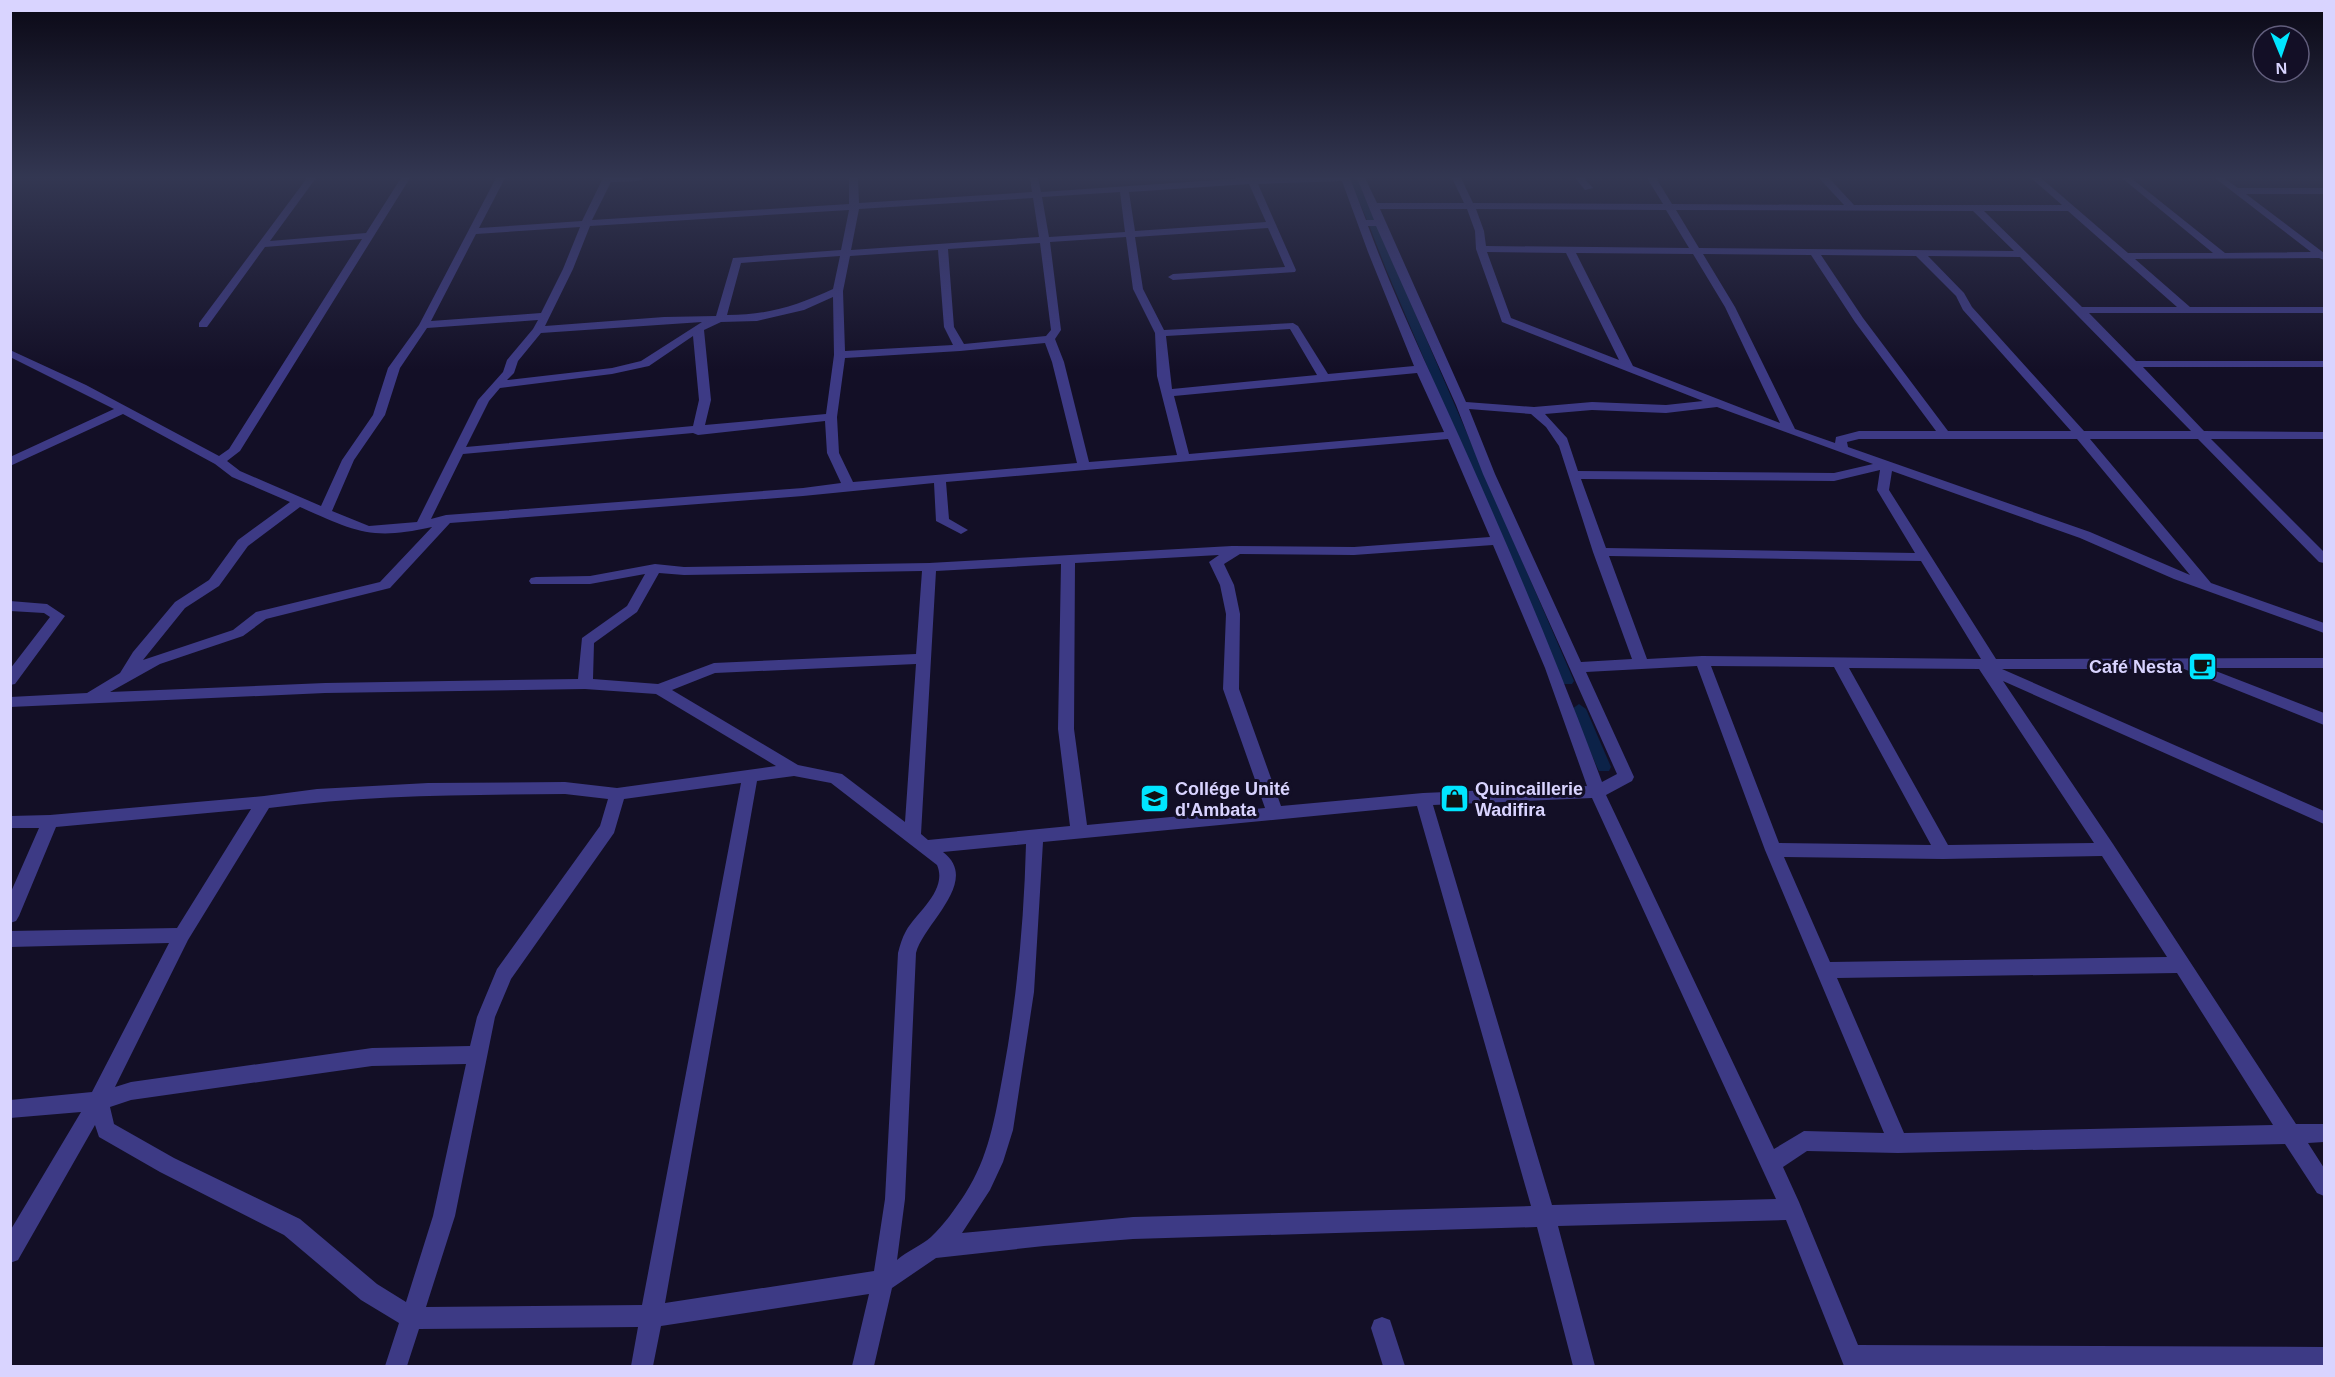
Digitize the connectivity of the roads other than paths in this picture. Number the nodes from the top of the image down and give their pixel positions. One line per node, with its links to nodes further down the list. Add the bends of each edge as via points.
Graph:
1 (287, 242): 18 (street)
2 (364, 242): 68 (street, via 234,451)
3 (465, 242): 38 (street)
4 (578, 242): 35 (street)
5 (846, 242): 23 (street)
6 (997, 242): 19 (street)
7 (1045, 242): 42 (street, via 1056,330)
8 (1132, 242): 41 (street, via 1138,289)
9 (1278, 242): 30 (street, via 1291,270)
10 (1378, 242): 49 (street)
11 (1381, 242): 54 (street)
12 (1482, 242): 20 (street)
13 (1692, 242): 22 (street)
14 (2010, 242): 26 (street)
15 (2109, 242): 27 (street)
16 (2206, 242): 28 (street)
17 (2305, 242): 29 (street)
18 (264, 244): 37 (street)
19 (943, 246): 23 (street); 43 (street, via 949,327)
20 (1481, 249): 21 (street); 48 (street, via 1506,320)
21 (1570, 251): 22 (street); 48 (street)
22 (1698, 252): 24 (street); 59 (street, via 1730,307)
23 (844, 253): 31 (street); 36 (street, via 737,260)
24 (1815, 253): 25 (street); 63 (street, via 1859,320)
25 (1919, 253): 26 (street); 60 (street)
26 (2021, 254): 33 (street)
27 (2125, 256): 28 (street); 32 (street)
28 (2223, 256): 29 (street)
29 (2323, 256)
30 (1173, 278)
31 (838, 291): 36 (street, via 777,314); 45 (street)
32 (2186, 309): 33 (street); 34 (street)
33 (2078, 310): 46 (street)
34 (2325, 310)
35 (544, 316): 38 (street); 40 (street)
36 (721, 318): 39 (street); 40 (street)
37 (203, 325)
38 (424, 325): 76 (street, via 394,368 379,415 348,460)
39 (698, 328): 51 (street, via 645,363 612,371); 58 (street, via 705,400)
40 (538, 330): 51 (street)
41 (1160, 333): 50 (street, via 1293,326); 52 (street)
42 (1049, 339): 43 (street); 71 (street)
43 (960, 348): 45 (street)
44 (10, 353): 55 (street)
45 (840, 355): 57 (street)
46 (2133, 364): 47 (street); 61 (street)
47 (2325, 364)
48 (1628, 367): 53 (street)
49 (1421, 369): 50 (street); 62 (street)
50 (1325, 379): 52 (street)
51 (496, 385): 66 (street, via 484,399)
52 (1167, 393): 67 (street)
53 (1721, 403): 56 (street, via 1666,409 1592,406); 59 (street)
54 (1462, 405): 56 (street); 99 (street)
55 (121, 410): 68 (street); 69 (street)
56 (1534, 411): 72 (street, via 1558,432 1568,450)
57 (831, 417): 58 (street); 74 (street, via 833,453)
58 (698, 431): 66 (street)
59 (1791, 431): 65 (street)
60 (2080, 434): 61 (street); 63 (street); 89 (street)
61 (2197, 434): 64 (street); 84 (street)
62 (1451, 435): 67 (street); 80 (street)
63 (1945, 435): 65 (street, via 1859,435 1840,440)
64 (2325, 435)
65 (1842, 449): 70 (street)
66 (458, 451): 78 (street)
67 (1184, 459): 71 (street)
68 (219, 461): 75 (street, via 236,474)
69 (10, 462)
70 (1887, 465): 72 (street, via 1834,477); 83 (street, via 1883,490); 89 (street, via 2085,535)
71 (1084, 467): 73 (street)
72 (1573, 475): 82 (street)
73 (940, 480): 74 (street); 79 (street, via 943,521)
74 (849, 486): 77 (street)
75 (298, 502): 76 (street); 100 (street, via 243,543 214,583 180,605)
76 (324, 514): 78 (street, via 357,529)
77 (446, 519): 78 (street); 100 (street, via 385,585 261,615 238,633 155,660)
78 (421, 526)
79 (961, 530)
80 (1497, 541): 81 (street, via 1354,551); 109 (street, via 1552,668)
81 (1239, 550): 85 (street); 113 (street, via 1216,562 1227,585 1233,615 1231,689)
82 (1600, 552): 83 (street); 94 (street)
83 (1925, 557): 98 (street)
84 (2325, 559)
85 (1068, 560): 86 (street); 117 (street, via 1065,729)
86 (929, 567): 87 (street, via 684,571); 92 (street)
87 (655, 568): 88 (street, via 590,580); 102 (street, via 632,609 587,640)
88 (536, 581)
89 (2208, 586): 91 (street)
90 (10, 606): 101 (street, via 47,609 58,616)
91 (2325, 628)
92 (922, 659): 103 (street, via 714,668); 119 (street)
93 (1702, 661): 94 (street); 95 (street); 121 (street)
94 (1641, 663): 99 (street)
95 (1839, 663): 98 (street); 122 (street)
96 (2182, 663): 97 (street); 98 (street); 106 (street)
97 (2325, 663)
98 (1989, 666): 114 (street); 120 (street)
99 (1576, 667): 109 (street, via 1626,777)
100 (126, 676): 104 (street)
101 (10, 680)
102 (585, 684): 103 (street); 104 (street)
103 (659, 689): 107 (street)
104 (89, 697): 105 (street)
105 (10, 702)
106 (2325, 719)
107 (794, 770): 108 (street); 119 (street, via 836,778)
108 (750, 778): 110 (street); 141 (street)
109 (1597, 792): 111 (street); 134 (street)
110 (617, 794): 112 (street, via 565,788 428,789); 128 (street, via 609,828 503,975 486,1017)
111 (1423, 799): 113 (street); 137 (street)
112 (264, 802): 115 (street); 124 (street)
113 (1275, 813): 117 (street)
114 (2325, 818)
115 (50, 821): 116 (street); 123 (street)
116 (10, 822)
117 (1079, 831): 118 (street)
118 (1035, 836): 119 (street); 138 (street, via 1027,982 1001,1139 980,1190)
119 (919, 842): 140 (street, via 943,861 949,877 946,888 912,935 907,953 895,1199)
120 (2107, 849): 122 (street); 126 (street)
121 (1773, 850): 122 (street); 127 (street)
122 (1943, 852)
123 (10, 916)
124 (182, 935): 125 (street); 129 (street)
125 (10, 939)
126 (2182, 965): 127 (street); 131 (street)
127 (1823, 970): 133 (street)
128 (478, 1055): 129 (street, via 372,1058 131,1090); 142 (street, via 444,1216)
129 (98, 1101): 130 (street); 139 (street); 142 (street, via 106,1130 292,1227 369,1292)
130 (10, 1109)
131 (2290, 1133): 132 (street); 133 (street); 135 (street)
132 (2325, 1133)
133 (1898, 1143): 134 (street, via 1804,1142)
134 (1770, 1163): 136 (street)
135 (2325, 1185)
136 (1792, 1209): 137 (street); 145 (street)
137 (1544, 1215): 138 (street, via 1133,1228); 151 (street)
138 (936, 1247): 140 (street)
139 (10, 1252)
140 (883, 1281): 141 (street); 149 (street)
141 (651, 1316): 142 (street); 148 (street)
142 (412, 1318): 147 (street)
143 (1382, 1328): 150 (street)
144 (2325, 1358): 146 (street)
145 (1853, 1361): 146 (street)
146 (2189, 1362)
147 (396, 1366)
148 (642, 1366)
149 (863, 1366)
150 (1394, 1366)
151 (1584, 1366)

